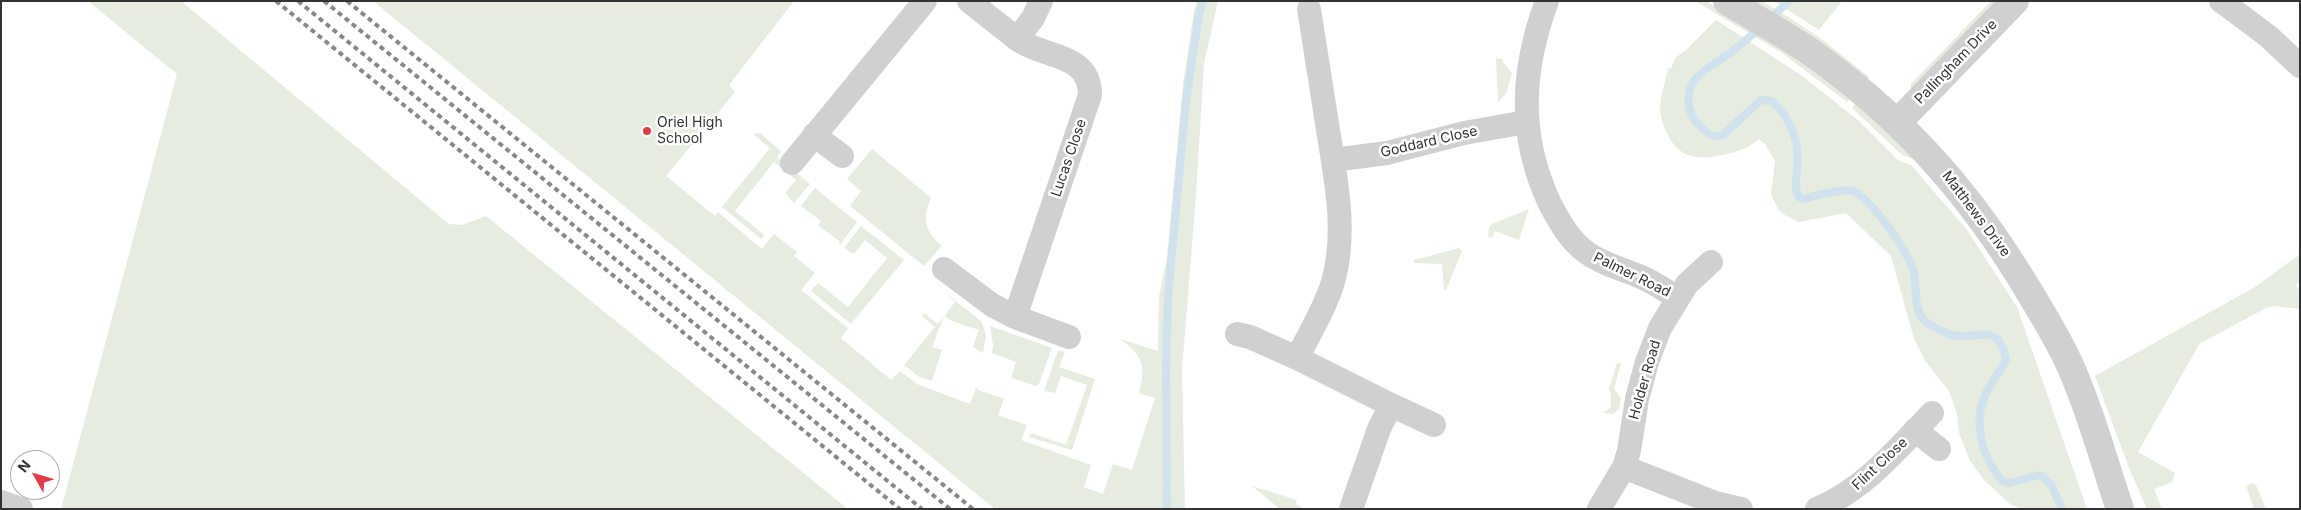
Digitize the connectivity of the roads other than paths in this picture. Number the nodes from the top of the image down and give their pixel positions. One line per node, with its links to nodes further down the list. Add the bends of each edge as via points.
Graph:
1 (925, 1): 13 (street)
2 (969, 1): 9 (street, Lucas Close)
3 (1041, 1): 9 (street)
4 (1547, 1): 11 (street, Palmer Road, via 1537,27 1529,69)
5 (2015, 1): 12 (street, Pallingham Drive)
6 (2221, 1): 10 (street, via 2268,36)
7 (1735, 6): 12 (street, Matthews Drive, via 1823,61)
8 (1309, 9): 15 (street)
9 (1017, 39): 20 (street, Lucas Close, via 1031,48 1074,62 1087,76 1090,95)
10 (2300, 66)
11 (1526, 122): 15 (street, Goddard Close, via 1503,124 1387,153); 19 (street, Palmer Road, via 1537,173 1554,210 1574,241 1600,261 1644,278)
12 (1898, 123): 36 (street, Matthews Drive, via 1939,165 1984,221 2042,312 2079,387)
13 (814, 135): 14 (street); 16 (street)
14 (842, 156)
15 (1333, 160): 23 (street, via 1341,229 1338,255 1325,303)
16 (792, 163)
17 (1711, 262): 19 (street, Holder Road)
18 (944, 269): 20 (street, via 982,300)
19 (1677, 298): 29 (street, Holder Road, via 1660,328 1647,362)
20 (1015, 317): 22 (street)
21 (1238, 334): 23 (street)
22 (1068, 337)
23 (1297, 358): 24 (street)
24 (1391, 405): 26 (street); 32 (street, via 1379,429)
25 (1932, 413): 27 (street, Flint Close)
26 (1434, 425)
27 (1915, 430): 28 (street, Flint Close); 35 (street, Flint Close, via 1860,485)
28 (1939, 449)
29 (1624, 467): 33 (street, Holder Road); 34 (street, via 1715,503)
30 (1, 502): 31 (street)
31 (21, 509)
32 (1351, 509)
33 (1599, 509)
34 (1741, 509)
35 (1818, 509)
36 (2120, 509)

